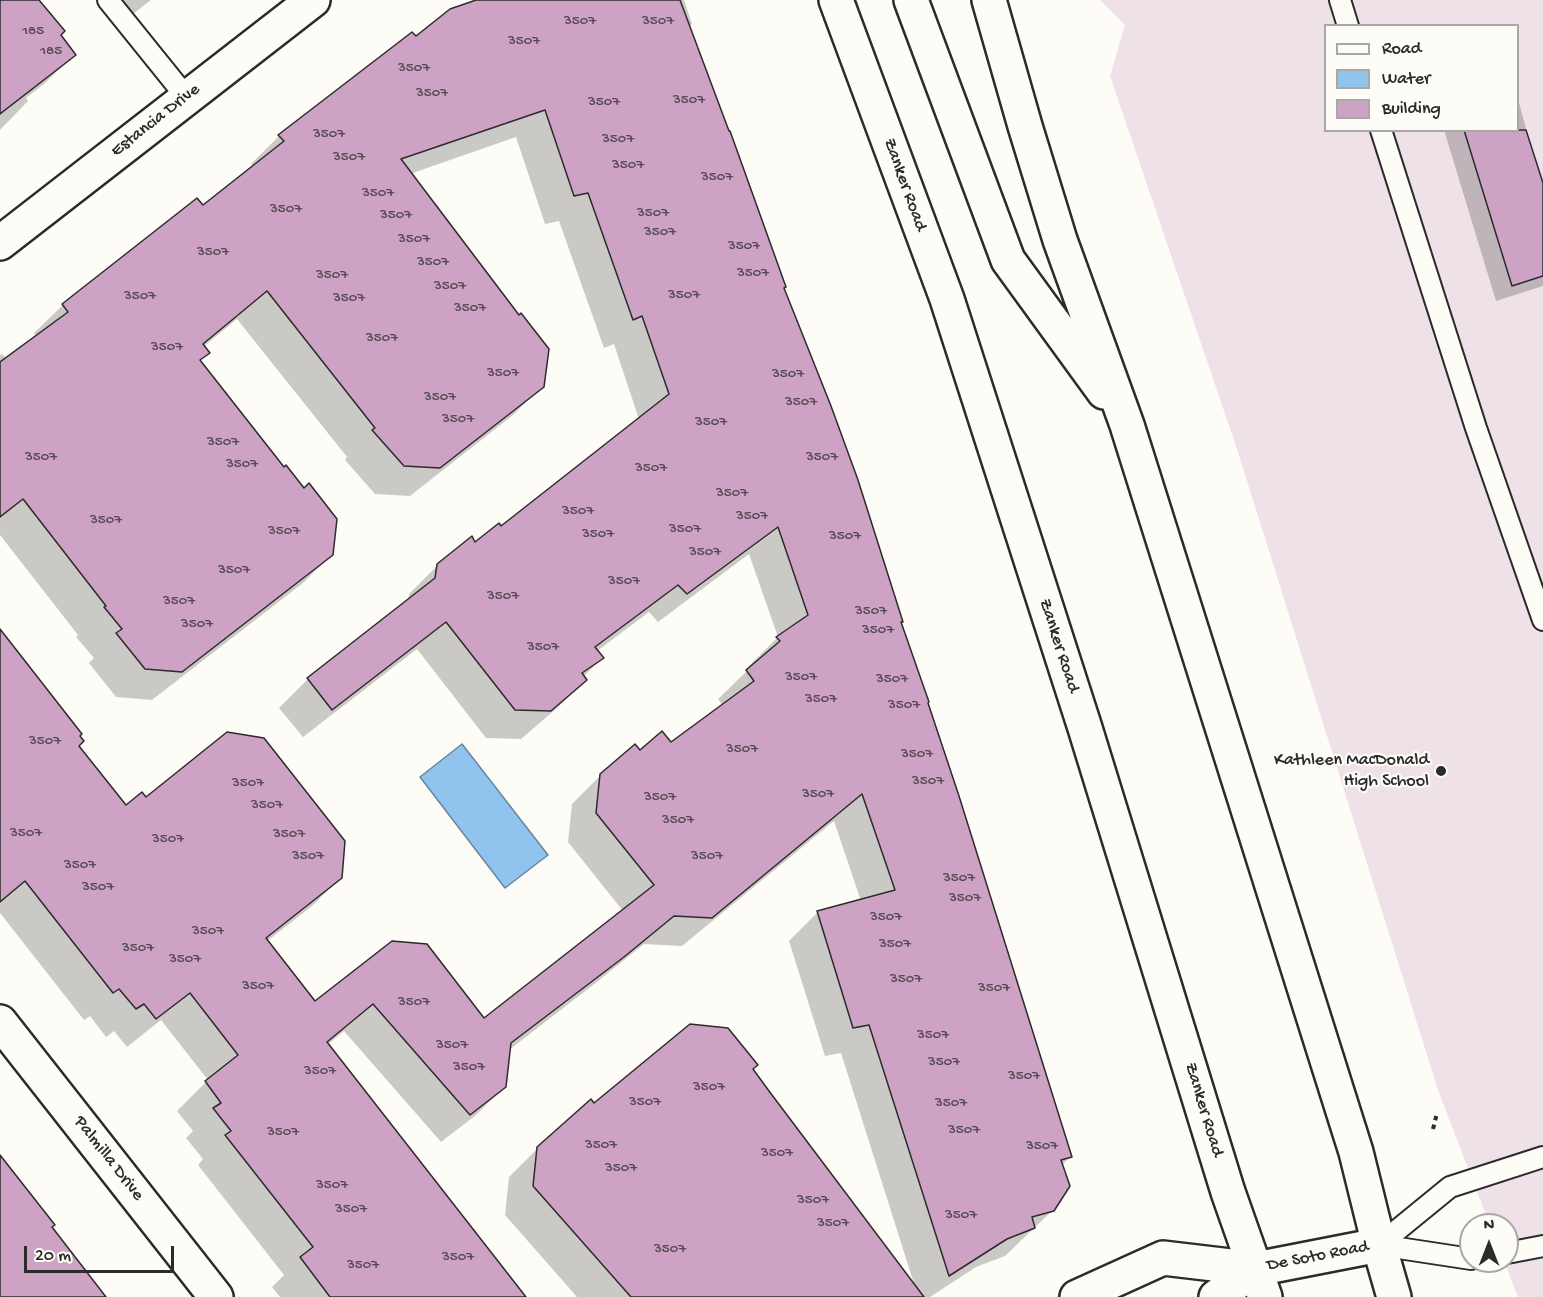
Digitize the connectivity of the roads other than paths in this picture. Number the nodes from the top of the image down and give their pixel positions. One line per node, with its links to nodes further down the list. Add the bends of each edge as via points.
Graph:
1 (108, 0): 8 (lane)
2 (313, 0): 8 (main road, Estancia Drive)
3 (836, 0): 19 (main road, Zanker Road, via 947,299 1228,1192)
4 (911, 0): 11 (main road, via 1008,260)
5 (989, 0): 11 (main road, via 1060,240)
6 (1340, 0): 7 (lane)
7 (1347, 24)
8 (187, 98): 10 (main road, Estancia Drive)
9 (1382, 132): 12 (lane, via 1476,428)
10 (0, 243)
11 (1127, 425): 15 (main road, via 1352,1141)
12 (1543, 620)
13 (0, 1022): 20 (main road, Palmilla Drive)
14 (1543, 1157): 15 (lane, via 1450,1187)
15 (1379, 1245): 18 (lane); 19 (main road, De Soto Road); 23 (main road)
16 (1543, 1246): 17 (lane)
17 (1519, 1250)
18 (1459, 1257)
19 (1261, 1283): 21 (main road, via 1163,1258); 22 (main road)
20 (216, 1297)
21 (1077, 1297)
22 (1216, 1297)
23 (1394, 1297)

